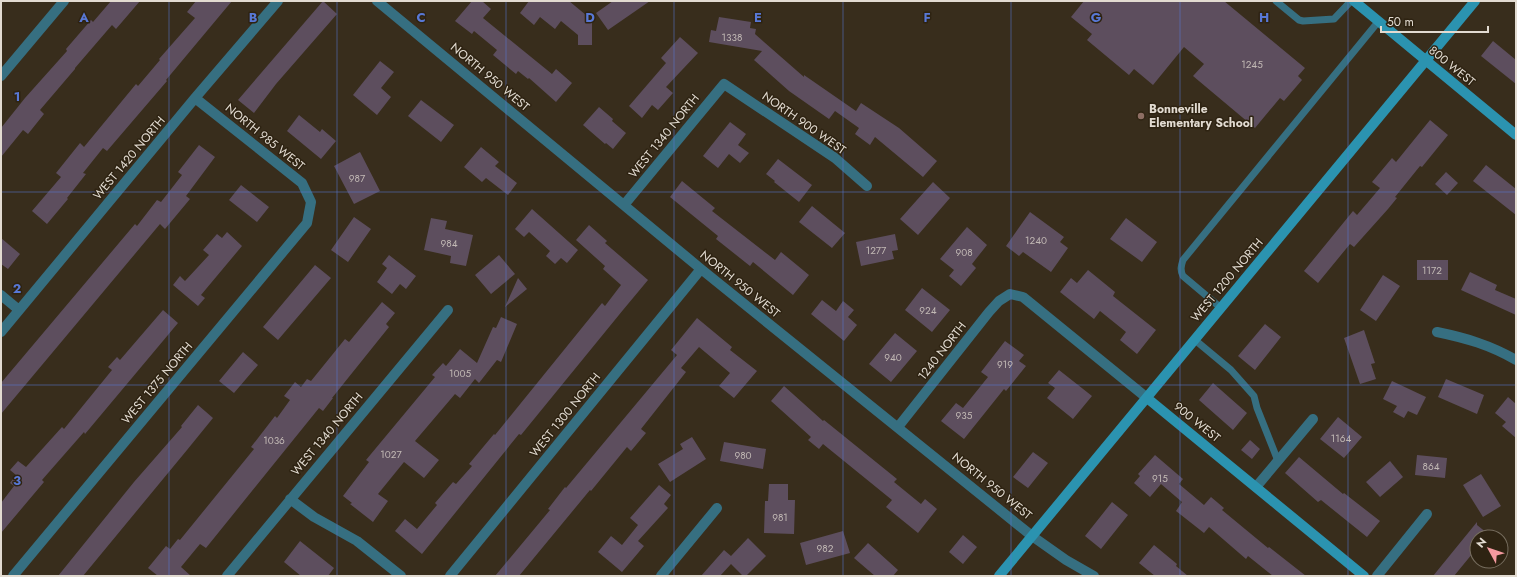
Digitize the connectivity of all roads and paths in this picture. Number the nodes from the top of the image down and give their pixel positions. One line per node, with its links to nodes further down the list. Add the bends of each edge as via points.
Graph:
1 (64, 1): 9 (street)
2 (278, 1): 11 (street, WEST 1420 NORTH)
3 (377, 1): 15 (street, NORTH 950 WEST)
4 (1276, 1): 5 (lane, via 1303,21 1334,19)
5 (1352, 1): 7 (street, 800 WEST)
6 (1475, 1): 8 (street, WEST 1200 NORTH)
7 (1378, 22): 8 (street, 800 WEST); 19 (lane, via 1183,260 1183,276)
8 (1426, 61): 12 (street, 800 WEST); 19 (street, WEST 1200 NORTH)
9 (1, 76)
10 (724, 84): 13 (street, NORTH 900 WEST, via 835,158); 15 (street, WEST 1340 NORTH)
11 (195, 98): 14 (street, NORTH 985 WEST, via 302,183); 20 (street, WEST 1420 NORTH)
12 (1516, 135)
13 (867, 186)
14 (311, 202): 35 (street, WEST 1375 NORTH, via 307,223)
15 (624, 205): 16 (street, NORTH 950 WEST)
16 (701, 270): 28 (street, NORTH 950 WEST); 38 (street, WEST 1300 NORTH)
17 (1010, 294): 26 (street, 900 WEST, via 1024,297); 28 (street, 1240 NORTH, via 989,312)
18 (1, 295): 20 (street)
19 (1221, 308): 24 (street, WEST 1200 NORTH)
20 (19, 310): 22 (street, WEST 1420 NORTH)
21 (448, 310): 31 (street, WEST 1340 NORTH)
22 (1, 332)
23 (1437, 332): 25 (street, via 1482,343)
24 (1195, 340): 26 (street, WEST 1200 NORTH); 29 (lane, via 1231,370 1254,396 1256,408)
25 (1516, 360)
26 (1147, 398): 30 (street, 900 WEST); 34 (street, WEST 1200 NORTH)
27 (1313, 419): 29 (street)
28 (898, 427): 34 (street, NORTH 950 WEST)
29 (1278, 461): 30 (street)
30 (1256, 487): 42 (street, 900 WEST)
31 (290, 500): 36 (street, WEST 1340 NORTH); 37 (street, via 314,517 358,541)
32 (717, 508): 39 (street)
33 (1427, 514): 43 (street)
34 (1032, 536): 40 (street, WEST 1200 NORTH); 41 (street, NORTH 950 WEST)
35 (12, 576)
36 (227, 576)
37 (401, 576)
38 (450, 576)
39 (661, 576)
40 (999, 576)
41 (1094, 576)
42 (1364, 576)
43 (1377, 576)

